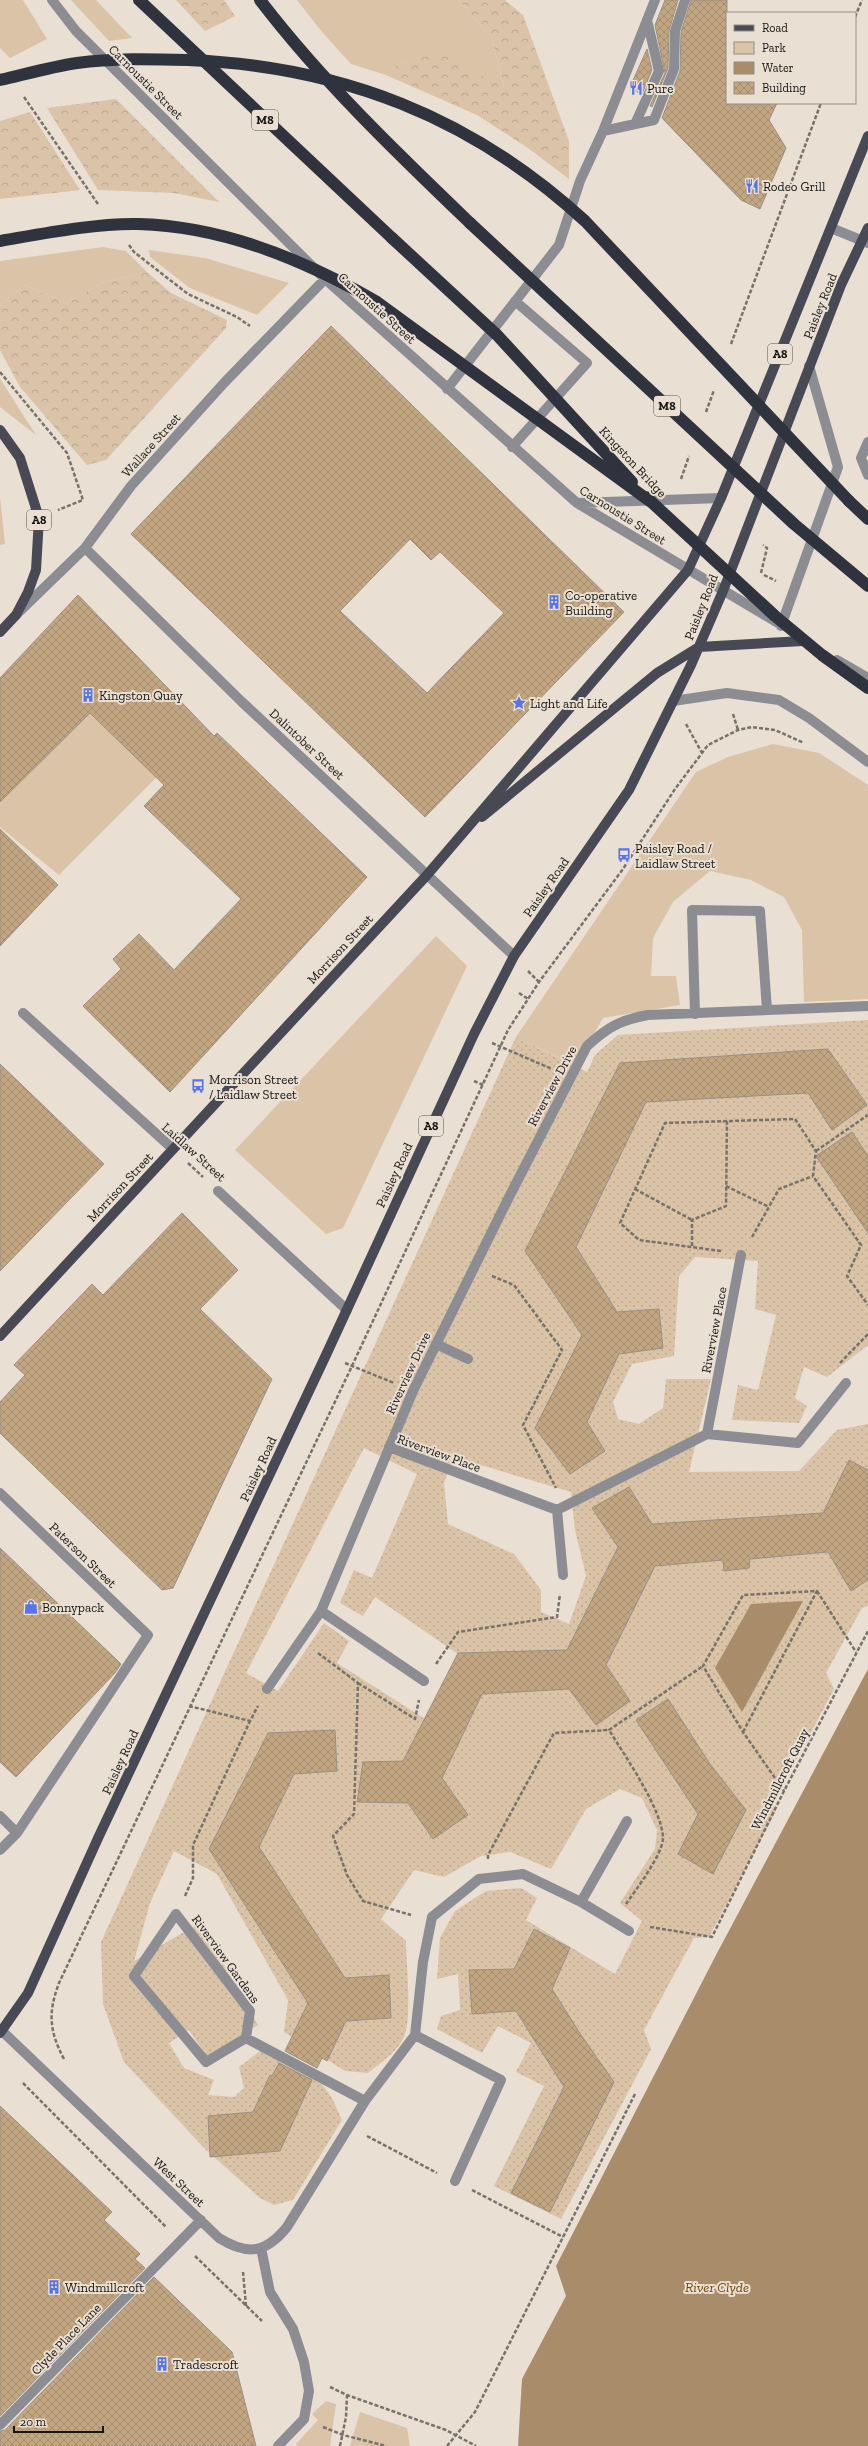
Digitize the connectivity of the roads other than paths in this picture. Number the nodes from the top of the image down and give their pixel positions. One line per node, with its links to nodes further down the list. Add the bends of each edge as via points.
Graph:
1 (52, 0): 15 (street, Carnoustie Street, via 76,31)
2 (139, 0): 24 (highway, Kingston Bridge / M8, bridge, via 497,335)
3 (260, 0): 29 (highway, M8, bridge, via 307,58 355,110 470,222 794,524)
4 (655, 0): 6 (street)
5 (685, 0): 8 (street, via 675,31 674,70 654,120)
6 (647, 20): 8 (street, via 659,71); 9 (street)
7 (0, 80): 26 (highway, bridge, via 78,63 159,59 228,62 268,67 344,84 388,97 459,130 526,172 585,221)
8 (635, 124): 9 (street)
9 (603, 131): 16 (street, via 580,181 559,245)
10 (868, 136): 11 (main road, Paisley Road / A8)
11 (831, 228): 14 (street); 23 (main road, Paisley Road / A8)
12 (868, 228): 14 (main road, Paisley Road / A8)
13 (0, 241): 24 (highway, bridge, via 64,231 137,224 170,227 244,242 286,256 338,279 377,302)
14 (865, 242): 17 (main road, Paisley Road / A8, via 841,285)
15 (325, 279): 18 (street, Carnoustie Street); 27 (street, Wallace Street, via 224,383 131,486)
16 (515, 301): 18 (street); 21 (street, via 587,363)
17 (809, 366): 30 (main road, Paisley Road / A8); 32 (street, via 838,467)
18 (447, 389): 21 (street, Carnoustie Street)
19 (0, 430): 31 (main road, A8, via 20,458 39,518 36,570)
20 (868, 442): 22 (street, via 861,458)
21 (512, 446): 25 (street, Carnoustie Street)
22 (868, 475)
23 (721, 498): 25 (street); 28 (main road, Paisley Road / A8)
24 (651, 502): 36 (highway, Kingston Bridge / M8, bridge, via 775,616 822,655)
25 (577, 504): 28 (street, Carnoustie Street)
26 (868, 519)
27 (85, 548): 31 (street, Wallace Street); 40 (street, Dalintober Street, via 242,702)
28 (688, 570): 30 (street, Carnoustie Street); 39 (main road, Morrison Street / A8)
29 (868, 586)
30 (723, 591): 32 (street, Carnoustie Street); 35 (main road, Paisley Road / A8)
31 (16, 616): 33 (main road, Wallace Street / A8)
32 (781, 626): 34 (street, Carnoustie Street)
33 (0, 632)
34 (803, 641): 35 (main road); 36 (street, Carnoustie Street)
35 (699, 647): 37 (main road, Paisley Road / A8); 39 (main road, via 657,673)
36 (868, 679)
37 (673, 701): 38 (street, via 727,693 779,700 809,718); 41 (main road, Paisley Road / A8, via 629,790)
38 (868, 762)
39 (461, 835): 40 (main road, Morrison Street / A8)
40 (427, 874): 41 (street, Dalintober Street); 46 (main road, Morrison Street / A8)
41 (514, 956): 49 (main road, Paisley Road / A8, via 474,1034)
42 (868, 1006): 43 (street, Riverview Drive)
43 (767, 1010): 45 (street, Riverview Drive); 45 (street, via 760,911 692,910)
44 (24, 1013): 46 (street, Laidlaw Street)
45 (694, 1014): 51 (street, Riverview Drive, via 648,1015 625,1019 604,1030 587,1046)
46 (173, 1149): 50 (main road, Morrison Street / A8)
47 (218, 1191): 49 (street, Laidlaw Street)
48 (741, 1255): 54 (street, Riverview Place)
49 (346, 1310): 68 (main road, Paisley Road / A8, via 28,1993)
50 (0, 1336)
51 (436, 1344): 52 (street); 55 (street, Riverview Drive)
52 (468, 1359)
53 (846, 1383): 54 (street, via 798,1443)
54 (707, 1434): 57 (street)
55 (389, 1447): 57 (street, Riverview Place); 59 (street, Riverview Place)
56 (0, 1493): 64 (street, Paterson Street, via 148,1635)
57 (561, 1508): 58 (street)
58 (563, 1575)
59 (320, 1611): 60 (street); 61 (street, Riverview Place)
60 (424, 1681)
61 (266, 1689)
62 (0, 1816): 64 (street)
63 (627, 1821): 66 (street)
64 (17, 1833): 65 (street)
65 (0, 1850)
66 (581, 1902): 67 (street); 69 (street, via 523,1874 479,1879 432,1917 423,1962)
67 (629, 1931)
68 (1, 2031): 73 (street, West Street)
69 (415, 2035): 71 (street); 72 (street, via 501,2080)
70 (246, 2038): 70 (street, Riverview Gardens, via 250,2011 176,1914 134,1976 206,2062); 71 (street)
71 (365, 2101): 74 (street, via 287,2227 275,2240)
72 (454, 2181)
73 (201, 2220): 74 (street, West Street, via 230,2245 250,2250); 75 (street, Clyde Place Lane)
74 (262, 2248): 76 (street, via 270,2292 293,2329 304,2362 309,2391 304,2419)
75 (0, 2425)
76 (278, 2446)

